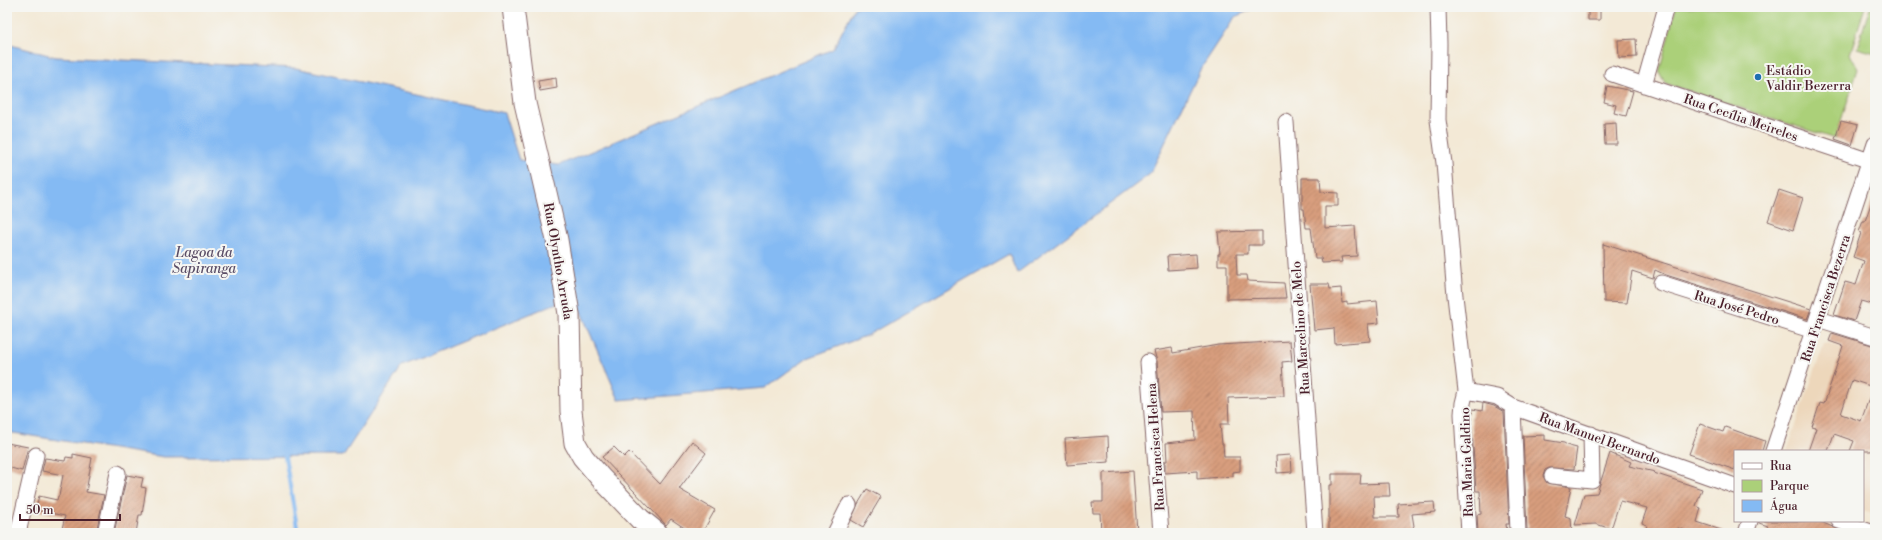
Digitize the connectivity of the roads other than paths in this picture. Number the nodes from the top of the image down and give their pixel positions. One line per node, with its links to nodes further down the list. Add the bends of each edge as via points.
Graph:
1 (512, 7): 26 (street, Rua Olyntho Arruda, via 526,103 557,240 569,314 571,411 575,443 600,477)
2 (1438, 7): 13 (street, Rua Maria Galdino, via 1438,125)
3 (1666, 7): 5 (street)
4 (1612, 74): 5 (street, Rua Cecília Meireles)
5 (1644, 85): 8 (street, Rua Cecília Meireles)
6 (1286, 122): 29 (street, Rua Marcelino de Melo)
7 (1875, 144): 8 (street, Rua Francisca Bezerra)
8 (1870, 161): 10 (street, Rua Francisca Bezerra)
9 (1661, 283): 10 (street, Rua José Pedro)
10 (1816, 325): 11 (street, Rua José Pedro); 16 (street, Rua Francisca Bezerra)
11 (1875, 336)
12 (1148, 362): 28 (street, Rua Francisca Helena)
13 (1466, 391): 14 (street, Rua Manuel Bernardo, via 1497,397); 30 (street, Rua Maria Galdino, via 1462,414)
14 (1513, 407): 15 (street, Rua Manuel Bernardo); 31 (street)
15 (1591, 434): 19 (street, via 1592,480); 20 (street, Rua Manuel Bernardo)
16 (1773, 450)
17 (36, 455): 24 (street)
18 (118, 473): 25 (street)
19 (1552, 476)
20 (1734, 486)
21 (850, 505): 27 (street)
22 (1750, 522): 32 (street)
23 (1842, 522): 33 (street)
24 (18, 533)
25 (105, 533)
26 (657, 533)
27 (835, 533)
28 (1161, 533)
29 (1315, 533)
30 (1469, 533)
31 (1518, 533)
32 (1746, 533)
33 (1874, 533)

